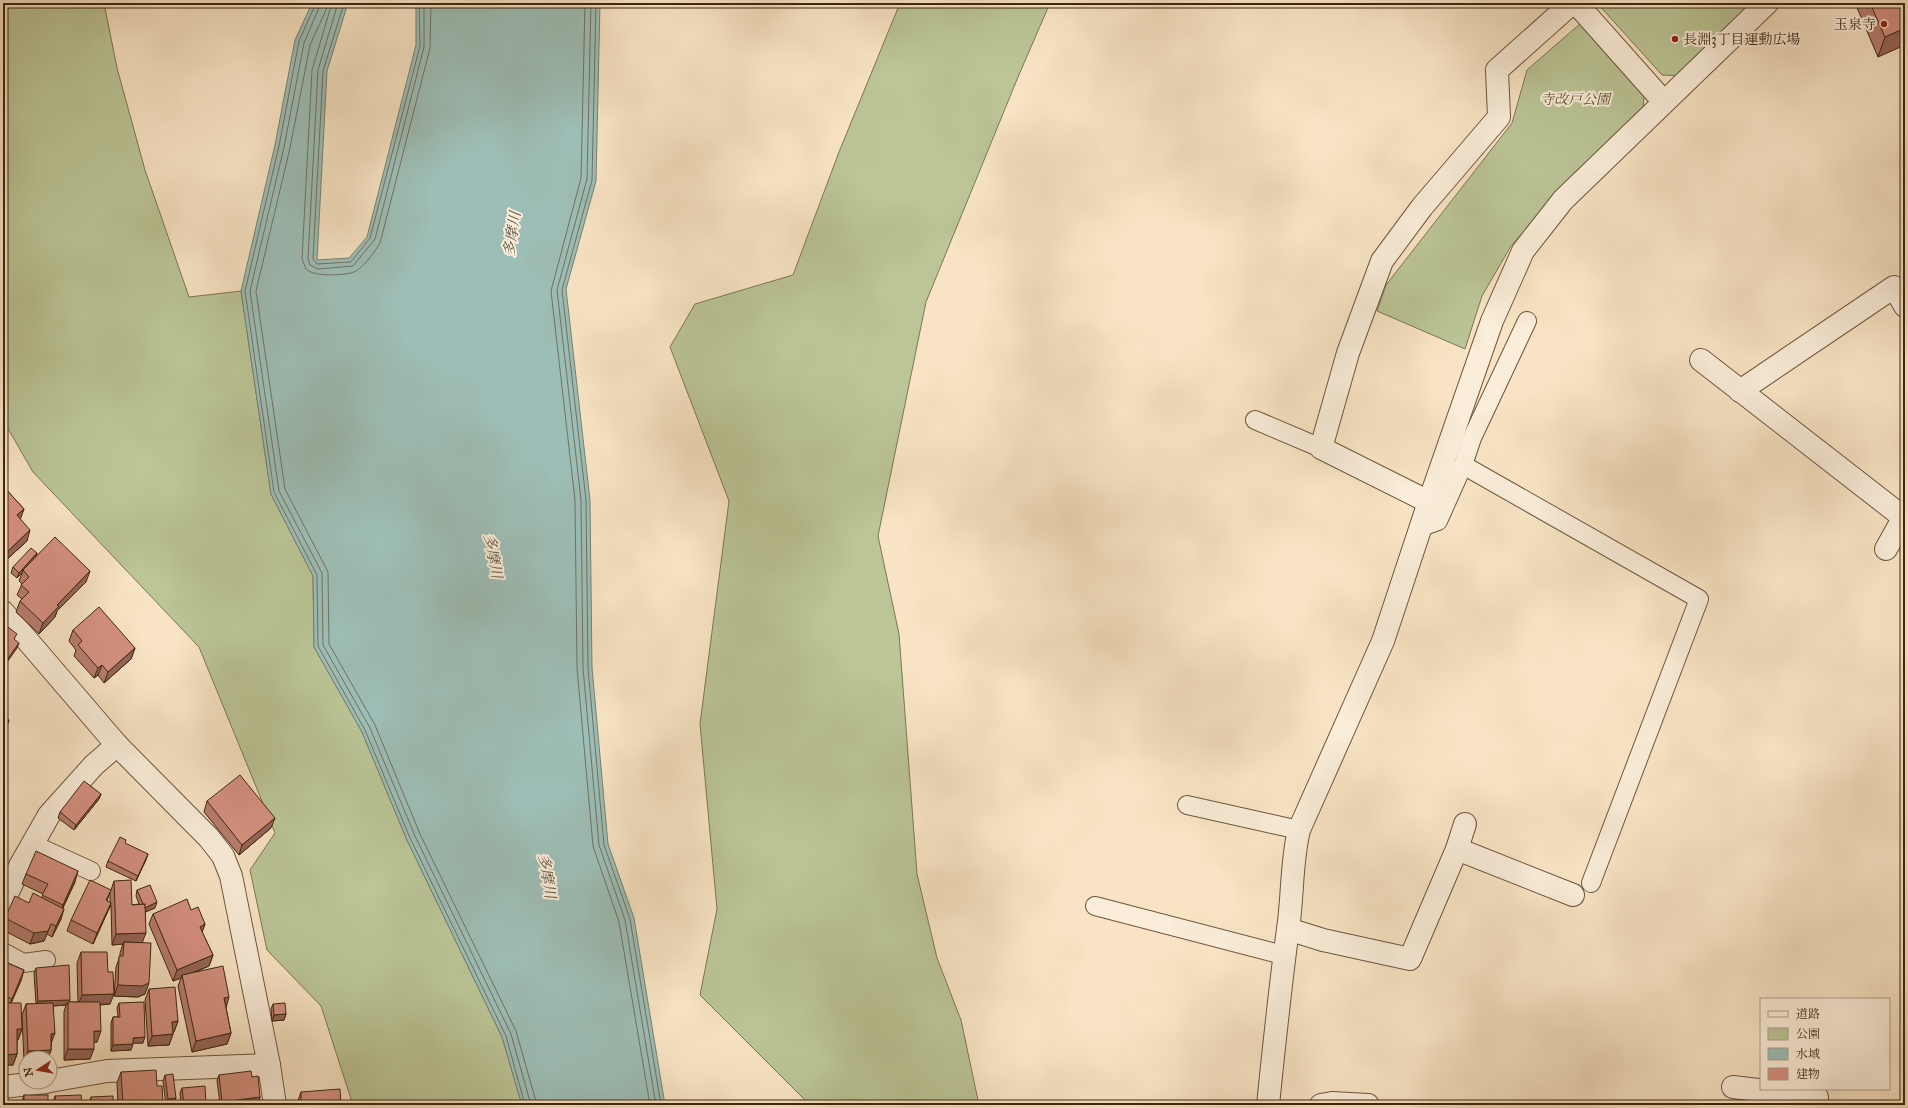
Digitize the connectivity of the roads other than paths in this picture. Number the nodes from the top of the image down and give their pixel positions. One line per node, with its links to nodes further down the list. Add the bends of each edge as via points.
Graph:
1 (1572, 3): 10 (street, via 1498,70 1499,117 1422,207 1382,261 1348,352)
2 (1576, 3): 4 (street)
3 (1767, 3): 4 (street)
4 (1664, 102): 12 (street, via 1563,200 1523,251 1492,321)
5 (1905, 306): 8 (street, via 1894,287)
6 (1527, 321): 11 (lane, via 1472,438)
7 (1701, 360): 8 (street)
8 (1740, 391): 13 (street)
9 (1255, 420): 10 (lane)
10 (1321, 448): 12 (street)
11 (1463, 465): 14 (lane, via 1438,521); 24 (lane, via 1699,599)
12 (1429, 502): 14 (street)
13 (1904, 516): 15 (street)
14 (1421, 527): 20 (street, via 1383,641)
15 (1886, 549)
16 (3, 612): 17 (street)
17 (117, 745): 21 (street, via 94,764 49,815); 32 (street, via 209,838 223,856 231,876)
18 (1187, 805): 20 (lane)
19 (1465, 824): 22 (street)
20 (1299, 830): 28 (street, via 1293,854)
21 (32, 844): 23 (lane); 26 (street)
22 (1457, 849): 25 (street); 28 (street, via 1410,959 1323,940)
23 (91, 871)
24 (1591, 883)
25 (1573, 895)
26 (3, 903)
27 (1095, 906): 30 (lane)
28 (1288, 929): 30 (street)
29 (3, 952): 31 (lane, via 23,963)
30 (1283, 954): 39 (street)
31 (46, 960)
32 (269, 1065): 33 (street, via 107,1070); 38 (street)
33 (58, 1079)
34 (18, 1085): 35 (street)
35 (3, 1087)
36 (1733, 1087): 37 (street)
37 (1817, 1097)
38 (274, 1105)
39 (1268, 1105)
40 (1321, 1105): 41 (street, via 1332,1102)
41 (1368, 1105)

